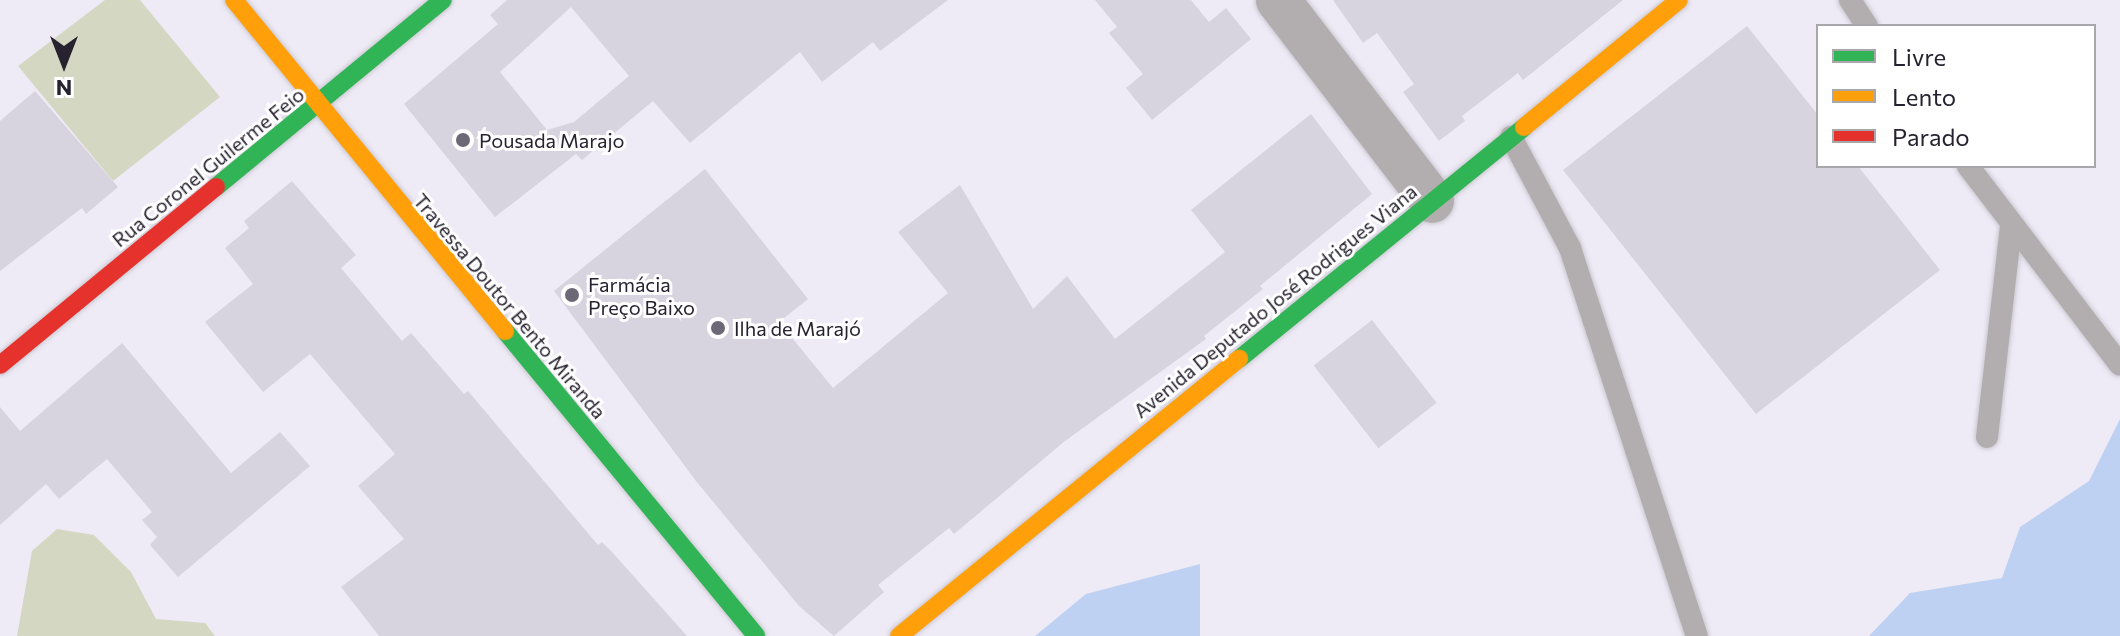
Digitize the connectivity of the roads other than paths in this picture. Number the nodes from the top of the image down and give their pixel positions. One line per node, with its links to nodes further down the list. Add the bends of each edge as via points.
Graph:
1 (234, 0): 7 (street, Travessa Doutor Bento Miranda)
2 (443, 0): 7 (street, Rua Coronel Guilerme Feio)
3 (1278, 0): 10 (street)
4 (1679, 0): 8 (street, Avenida Deputado José Rodrigues Viana)
5 (1850, 0): 6 (lane)
6 (1866, 24)
7 (317, 106): 12 (street, Rua Coronel Guilerme Feio); 15 (street, Travessa Doutor Bento Miranda)
8 (1511, 137): 10 (street, Avenida Deputado José Rodrigues Viana); 17 (lane, via 1570,248)
9 (1969, 168): 11 (lane)
10 (1432, 201): 16 (street, Avenida Deputado José Rodrigues Viana)
11 (2011, 226): 13 (lane); 14 (lane)
12 (0, 365)
13 (2120, 365)
14 (1987, 437)
15 (756, 636)
16 (899, 636)
17 (1697, 636)

